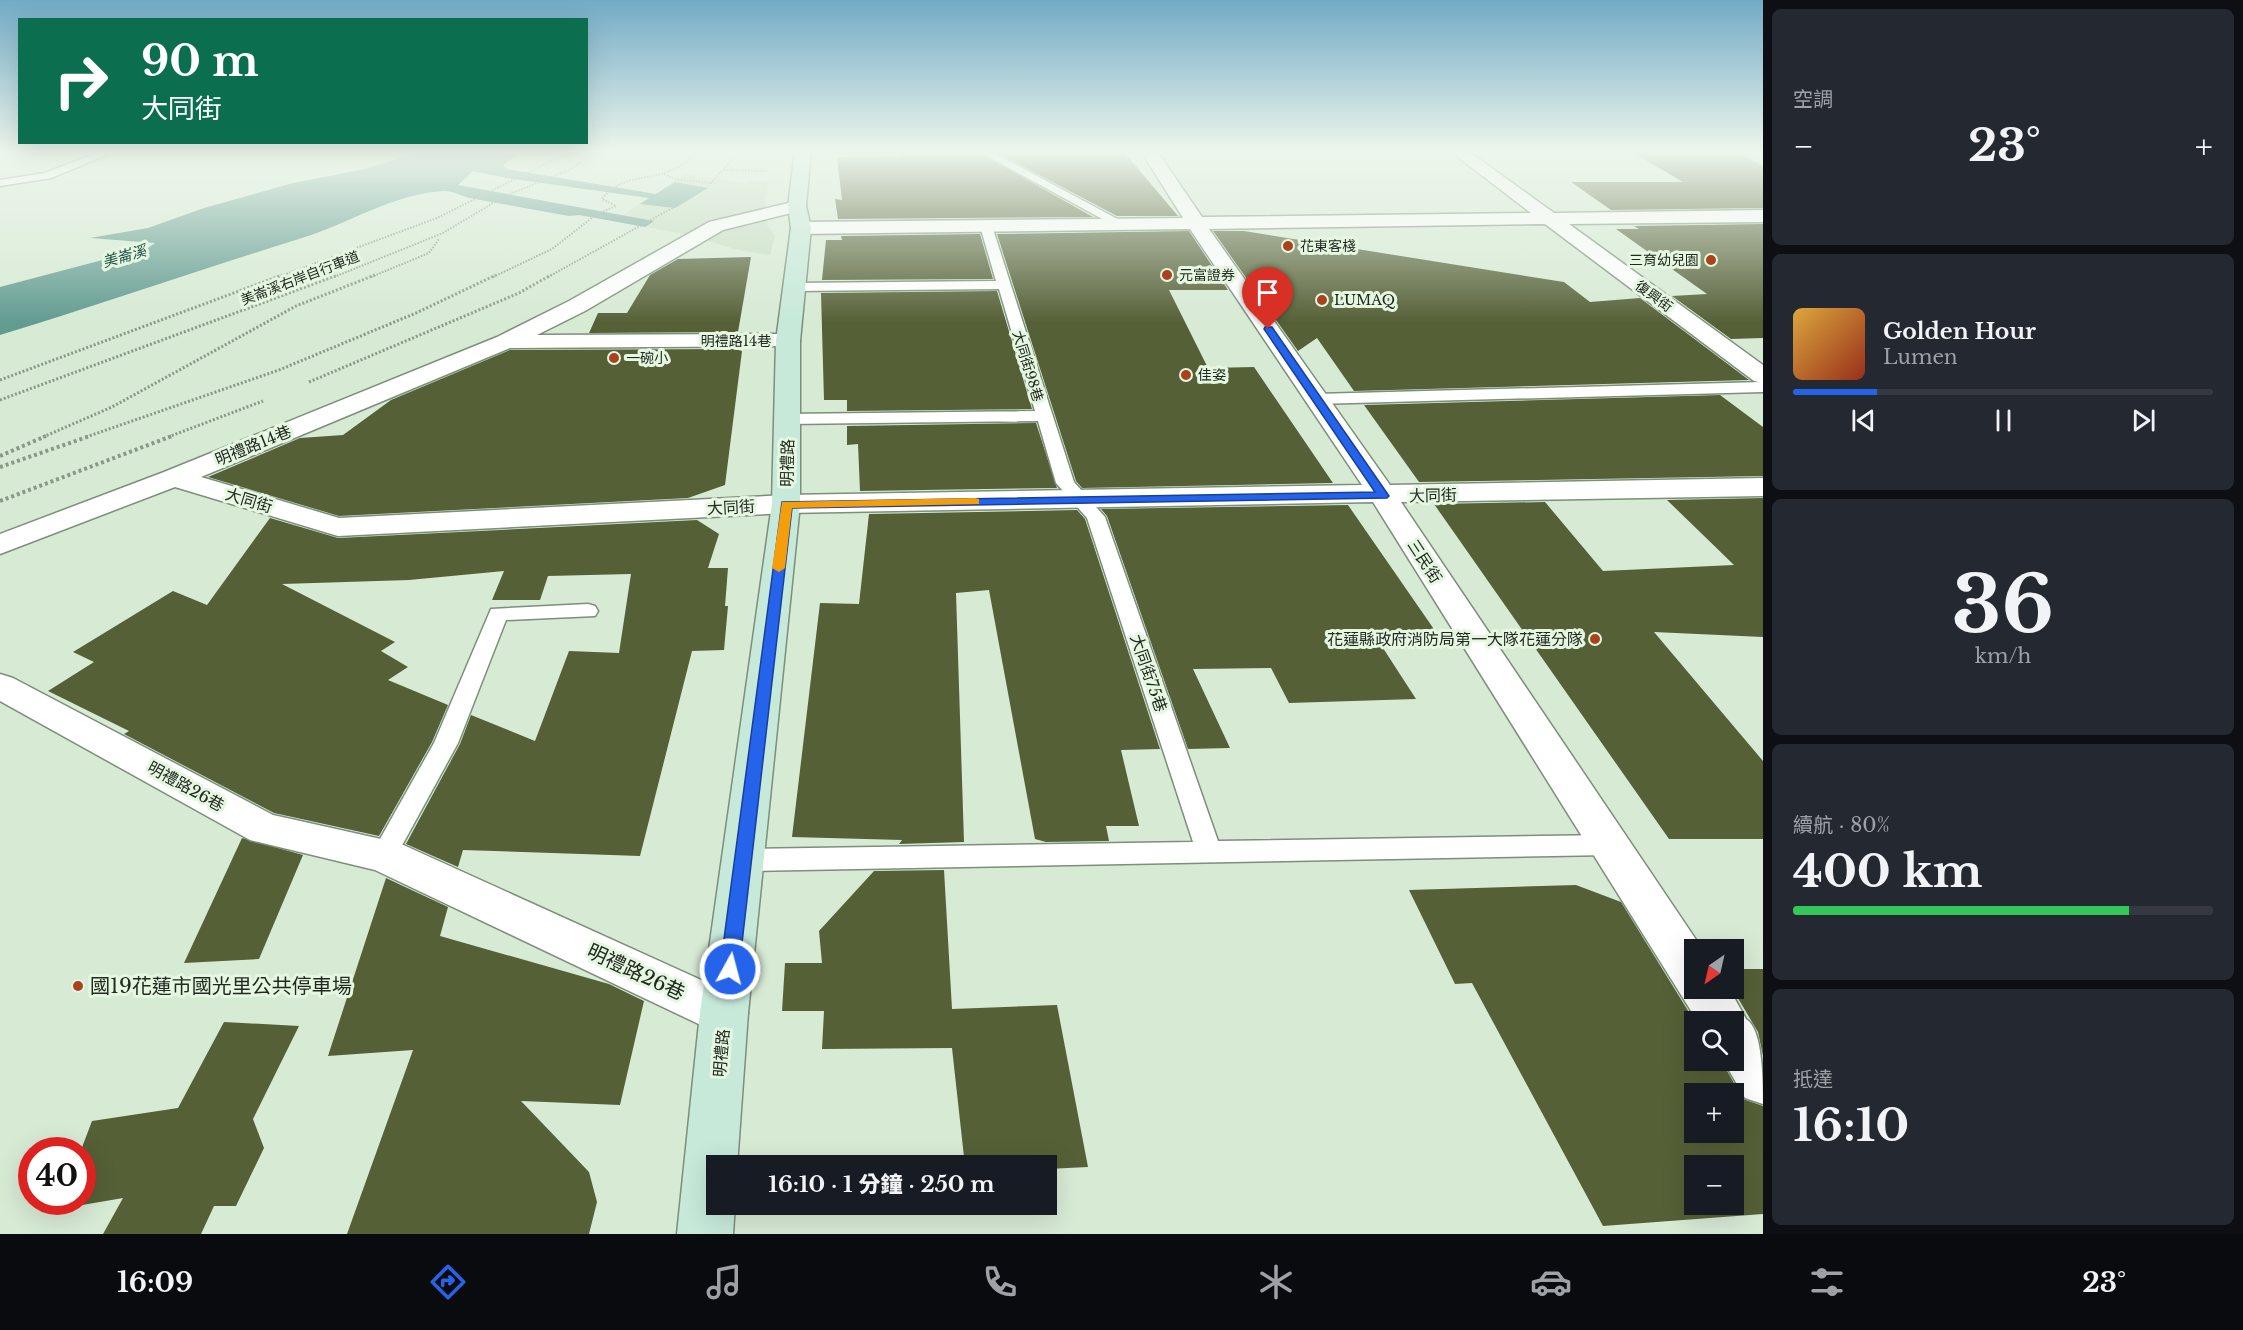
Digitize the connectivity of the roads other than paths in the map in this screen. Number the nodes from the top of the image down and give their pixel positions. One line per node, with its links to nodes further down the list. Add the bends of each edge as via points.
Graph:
1 (799, 209): 10 (street, 明禮路)
2 (1092, 209): 7 (lane)
3 (1187, 209): 8 (street, 三民街)
4 (1536, 209): 5 (street, 復興街)
5 (1546, 216): 6 (street, 明禮路14巷); 8 (street, 明禮路14巷); 14 (street, 復興街)
6 (1763, 216)
7 (1119, 223): 8 (street, 明禮路14巷); 9 (street, 明禮路14巷)
8 (1196, 223): 16 (street, 三民街)
9 (986, 226): 10 (street, 明禮路14巷); 11 (lane, 大同街98巷)
10 (797, 245): 11 (lane); 12 (street, 明禮路); 13 (street, 明禮路14巷, via 716,226 577,306)
11 (1004, 285): 17 (lane, 大同街98巷)
12 (788, 341): 13 (street, 明禮路14巷); 18 (street, 明禮路)
13 (505, 342): 19 (street, 明禮路14巷)
14 (1763, 376)
15 (1763, 387): 16 (lane)
16 (1316, 399): 21 (street, 三民街)
17 (1044, 417): 18 (lane); 22 (lane, 大同街98巷, via 1065,483)
18 (787, 419): 23 (street, 明禮路)
19 (174, 478): 23 (street, 大同街, via 338,526); 24 (street, 明禮路14巷)
20 (1763, 487): 21 (street, 大同街)
21 (1383, 496): 22 (street, 大同街); 27 (street, 三民街)
22 (1080, 500): 23 (street, 大同街); 28 (lane, 大同街75巷, via 1096,517)
23 (786, 504): 30 (street, 明禮路)
24 (0, 545)
25 (588, 611): 29 (lane, via 498,614 446,744)
26 (0, 686): 29 (street, 明禮路26巷, via 264,829)
27 (1609, 845): 28 (lane); 31 (street, 三民街)
28 (1209, 852): 30 (lane)
29 (384, 855): 32 (street, 明禮路26巷)
30 (744, 860): 32 (street, 明禮路)
31 (1684, 959)
32 (724, 1013): 35 (street, 明禮路)
33 (1744, 1052): 34 (street)
34 (1763, 1081)
35 (705, 1234)

